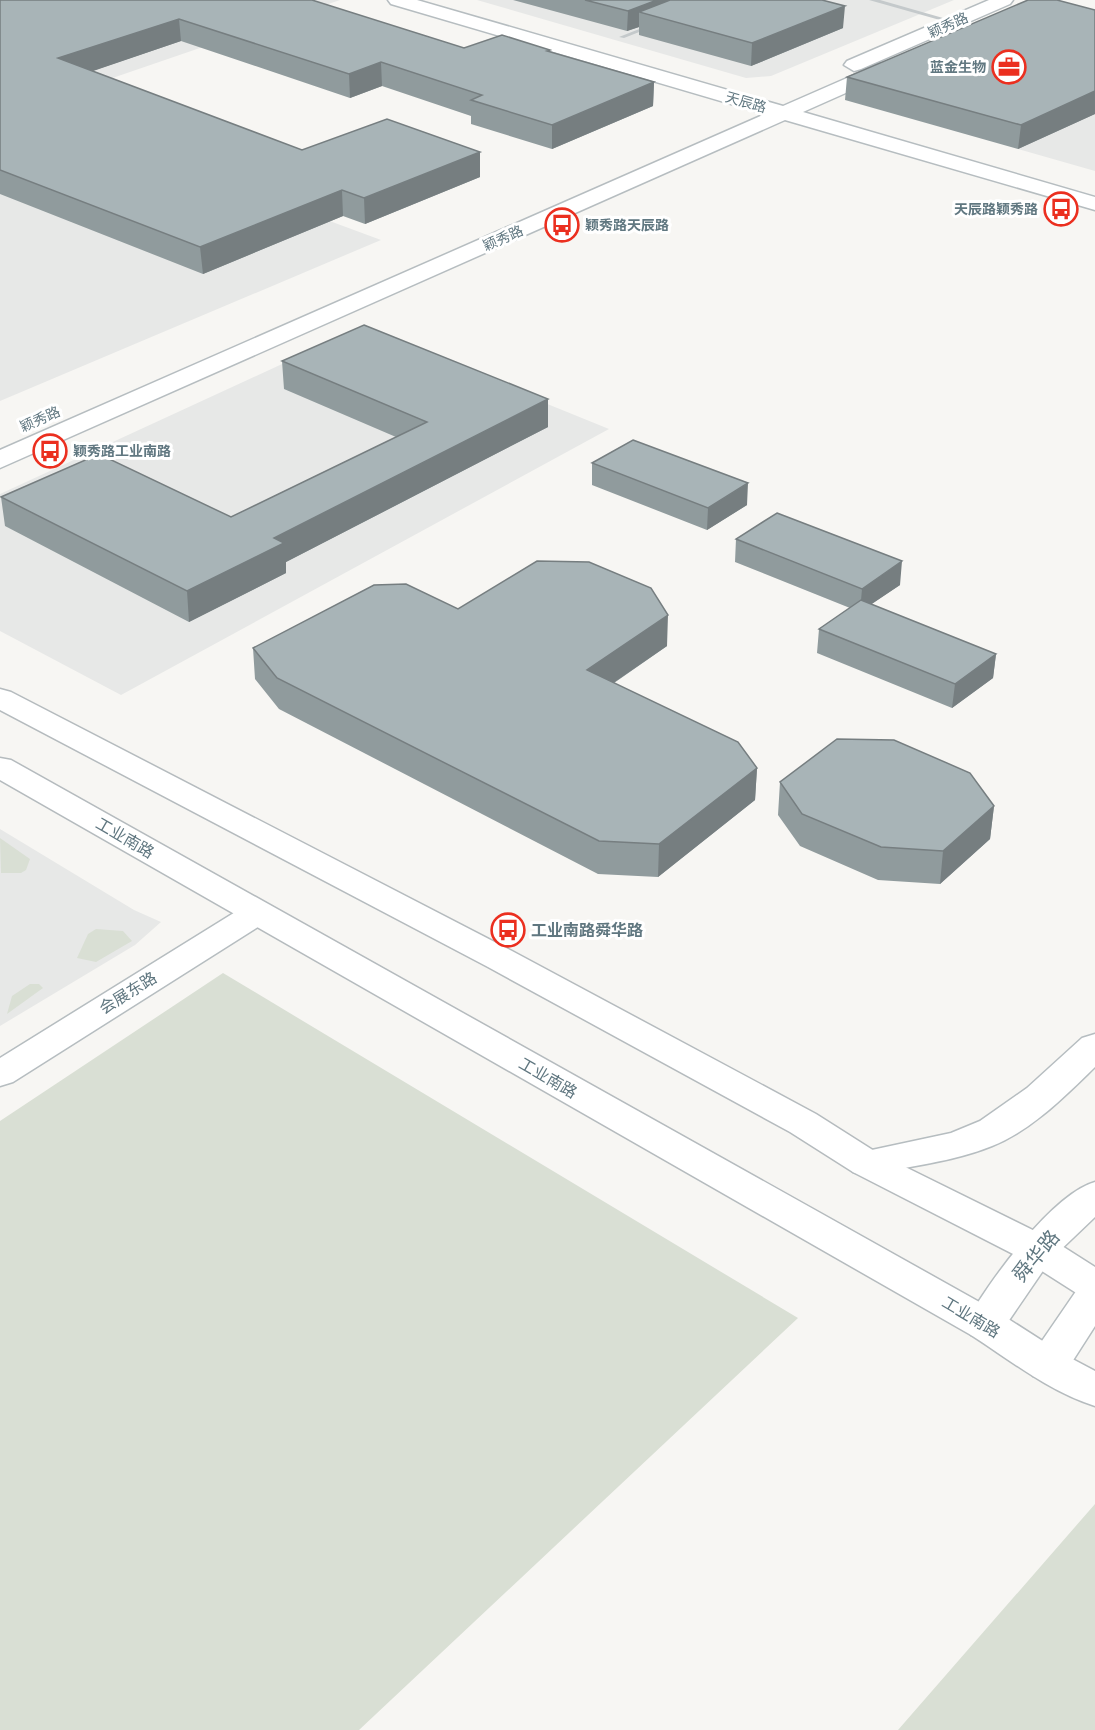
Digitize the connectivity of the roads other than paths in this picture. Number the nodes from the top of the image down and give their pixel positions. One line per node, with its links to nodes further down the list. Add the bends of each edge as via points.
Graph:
1 (397, 0): 8 (main road, 天辰路)
2 (437, 0): 8 (main road, 天辰路)
3 (872, 0): 6 (lane)
4 (1011, 5): 6 (main road, 颖秀路); 8 (main road, 颖秀路)
5 (665, 21): 7 (lane)
6 (954, 22): 8 (main road, 颖秀路)
7 (622, 37)
8 (782, 105): 9 (main road, 天辰路); 10 (main road, 天辰路); 11 (main road, 颖秀路); 12 (main road, 颖秀路)
9 (1095, 190)
10 (1095, 204)
11 (0, 437)
12 (0, 460)
13 (0, 698): 18 (main road, via 500,959 803,1123)
14 (0, 767): 15 (main road, 工业南路)
15 (257, 913): 17 (main road, 会展东路); 23 (main road, 工业南路)
16 (1095, 1046): 18 (main road, via 1063,1079 982,1136)
17 (0, 1074)
18 (866, 1162): 20 (main road)
19 (1095, 1195): 20 (main road, 舜华路)
20 (1037, 1249): 21 (main road); 23 (main road, 舜华路)
21 (1095, 1286)
22 (1095, 1294): 24 (main road)
23 (985, 1324): 24 (main road, 工业南路)
24 (1048, 1365): 25 (main road, 工业南路)
25 (1095, 1390)

